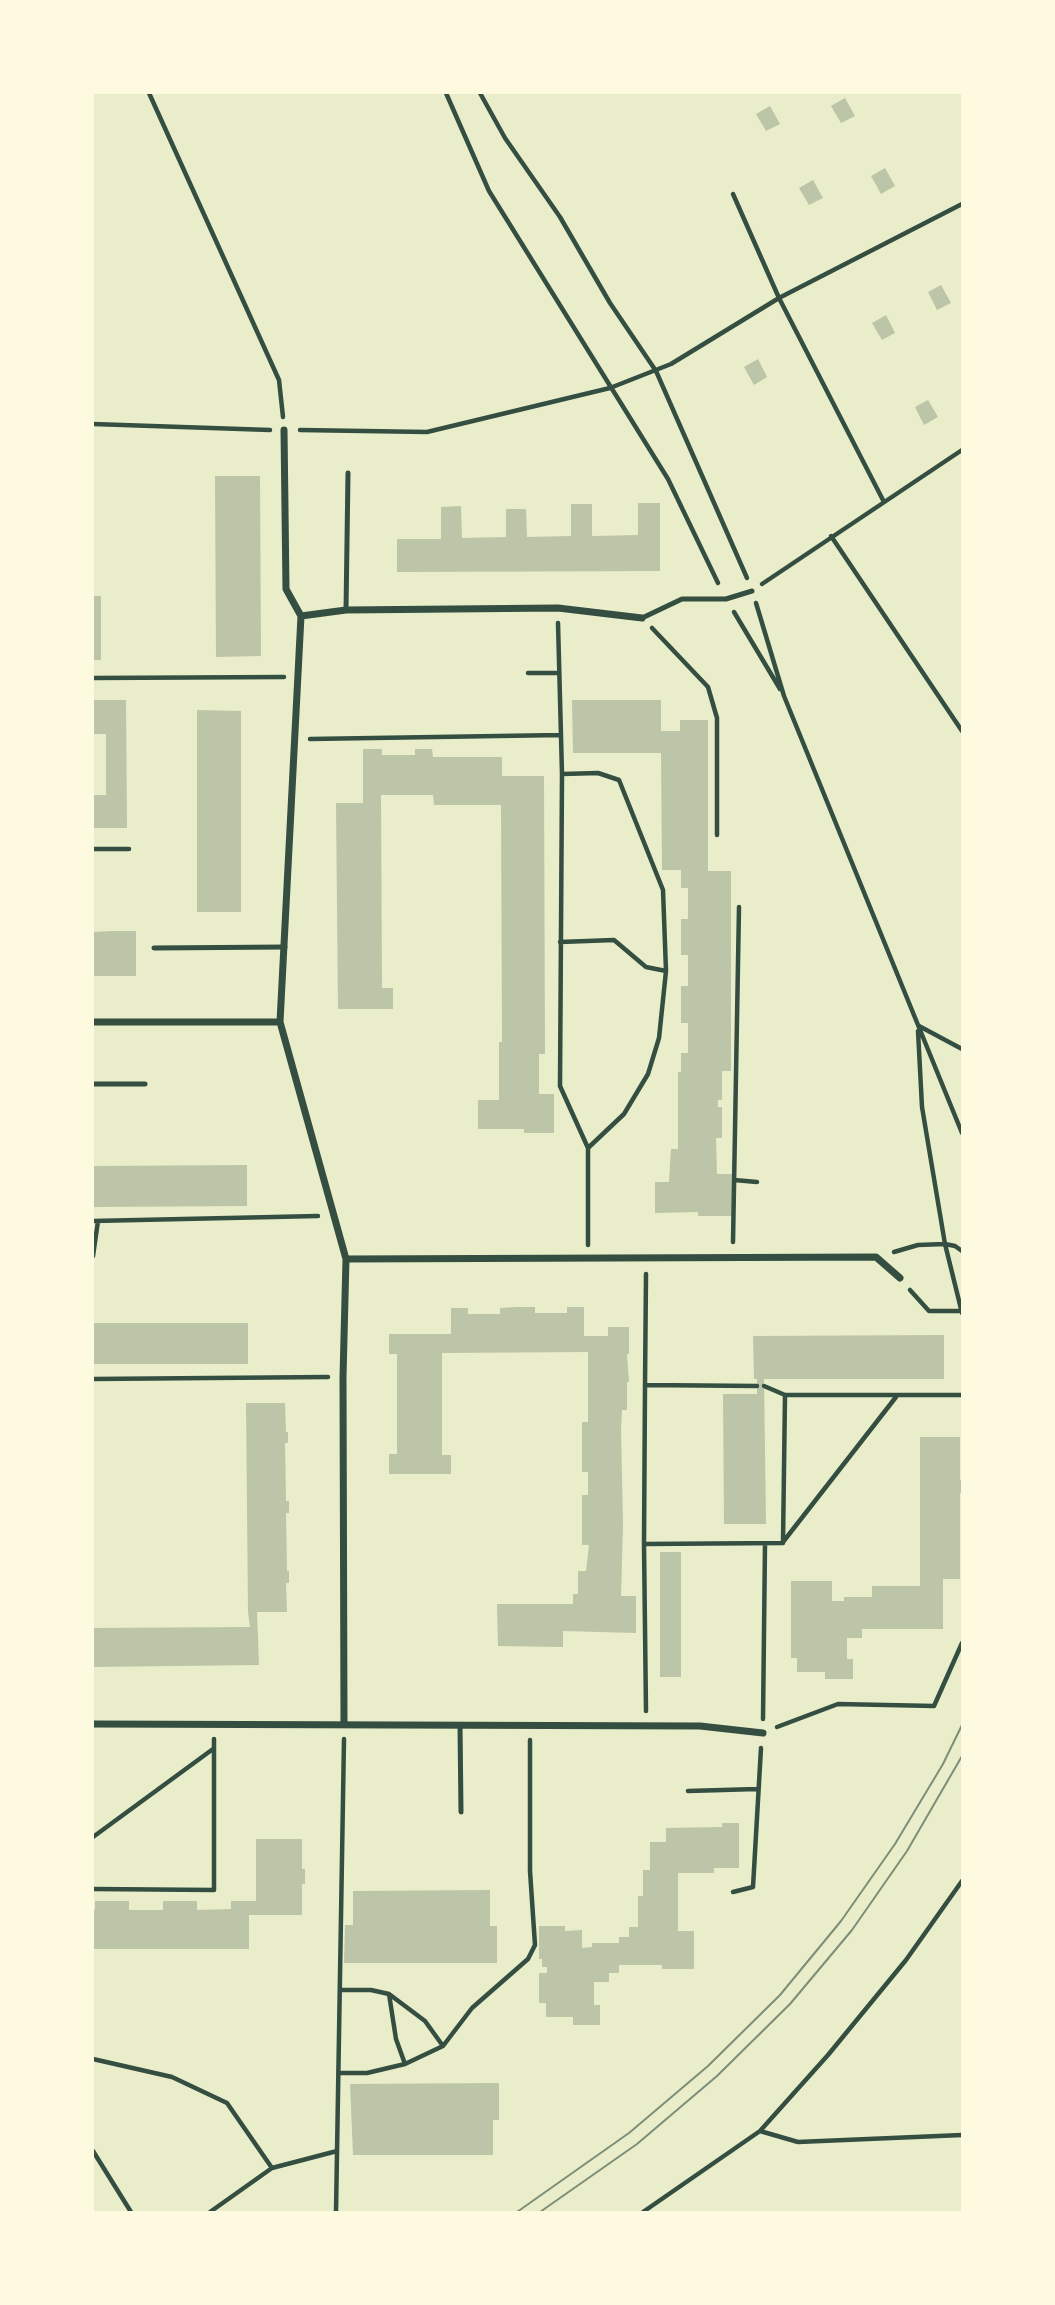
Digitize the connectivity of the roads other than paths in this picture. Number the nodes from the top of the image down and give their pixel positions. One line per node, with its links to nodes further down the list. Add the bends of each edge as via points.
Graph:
1 (284, 430): 5 (street, via 286,589)
2 (348, 472): 4 (lane)
3 (752, 591): 6 (lane, via 726,599 682,599)
4 (346, 610): 5 (street); 6 (street, via 558,608)
5 (301, 616): 7 (street)
6 (642, 618)
7 (285, 947): 8 (lane); 10 (street)
8 (154, 948)
9 (93, 1022): 10 (street)
10 (280, 1022): 13 (street)
11 (93, 1084): 12 (lane)
12 (145, 1084)
13 (346, 1259): 14 (street, via 876,1257); 16 (street)
14 (900, 1278)
15 (93, 1724): 16 (street)
16 (344, 1724): 17 (street)
17 (460, 1725): 18 (street, via 701,1726); 19 (lane)
18 (763, 1732)
19 (461, 1812)

